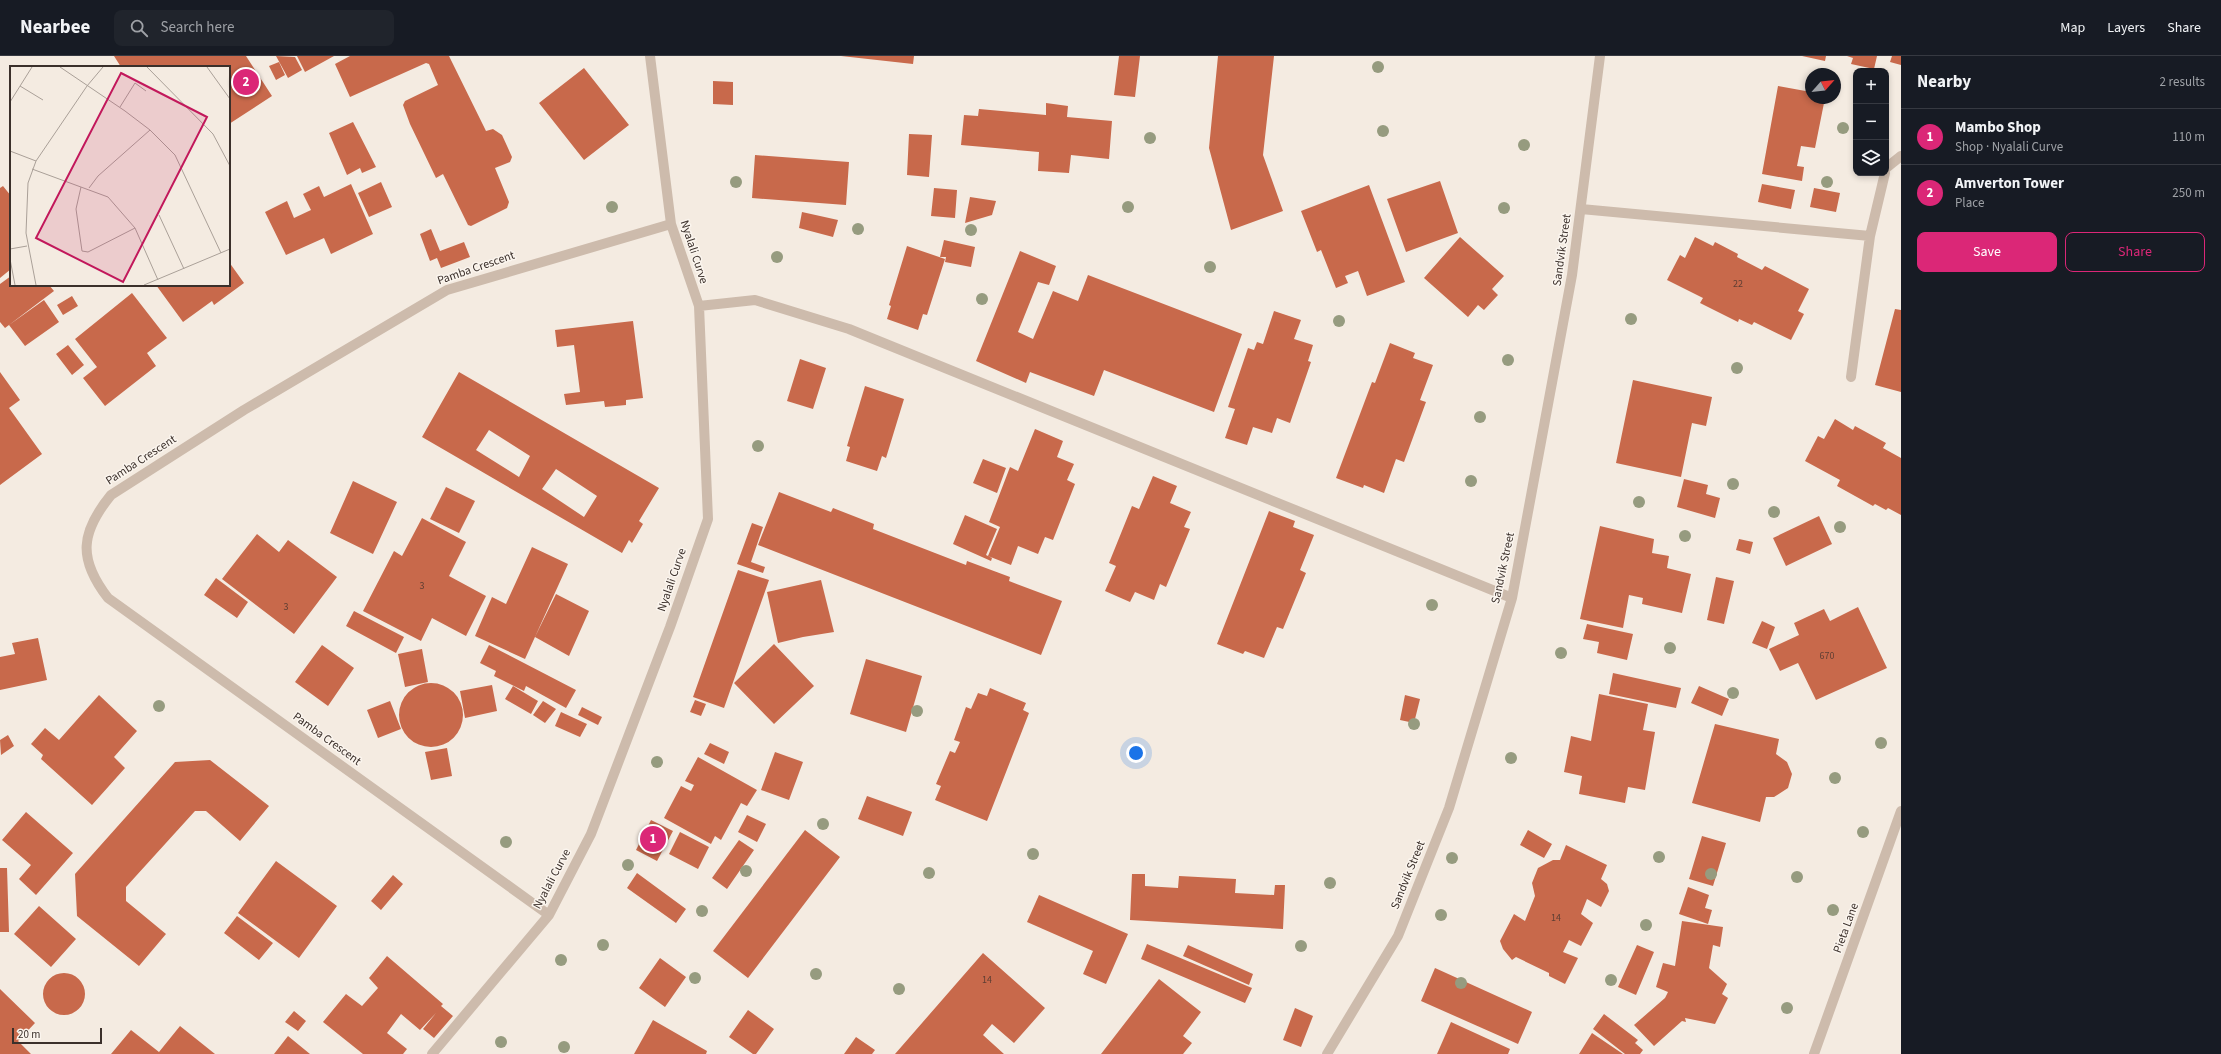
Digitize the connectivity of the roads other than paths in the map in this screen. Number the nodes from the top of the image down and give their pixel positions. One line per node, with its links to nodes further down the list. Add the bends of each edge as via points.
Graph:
1 (650, 56): 7 (street, Nyalali Curve)
2 (1600, 56): 6 (street, Sandvik Street)
3 (1901, 156): 4 (street)
4 (1889, 166)
5 (1884, 176): 8 (street)
6 (1581, 209): 8 (street); 11 (street, Sandvik Street, via 1572,275)
7 (671, 224): 9 (street, Nyalali Curve); 13 (street, Pamba Crescent, via 447,290 244,410 111,495 96,513 89,533 86,550 89,565 94,580 108,598)
8 (1870, 236): 10 (street)
9 (699, 306): 11 (street, via 755,300 849,329); 13 (street, Nyalali Curve, via 708,519 591,834)
10 (1851, 377)
11 (1512, 598): 15 (street, Sandvik Street, via 1449,808 1398,936)
12 (1901, 811): 16 (street, Pieta Lane)
13 (549, 915): 14 (street, Nyalali Curve)
14 (432, 1054)
15 (1327, 1054)
16 (1814, 1054)

